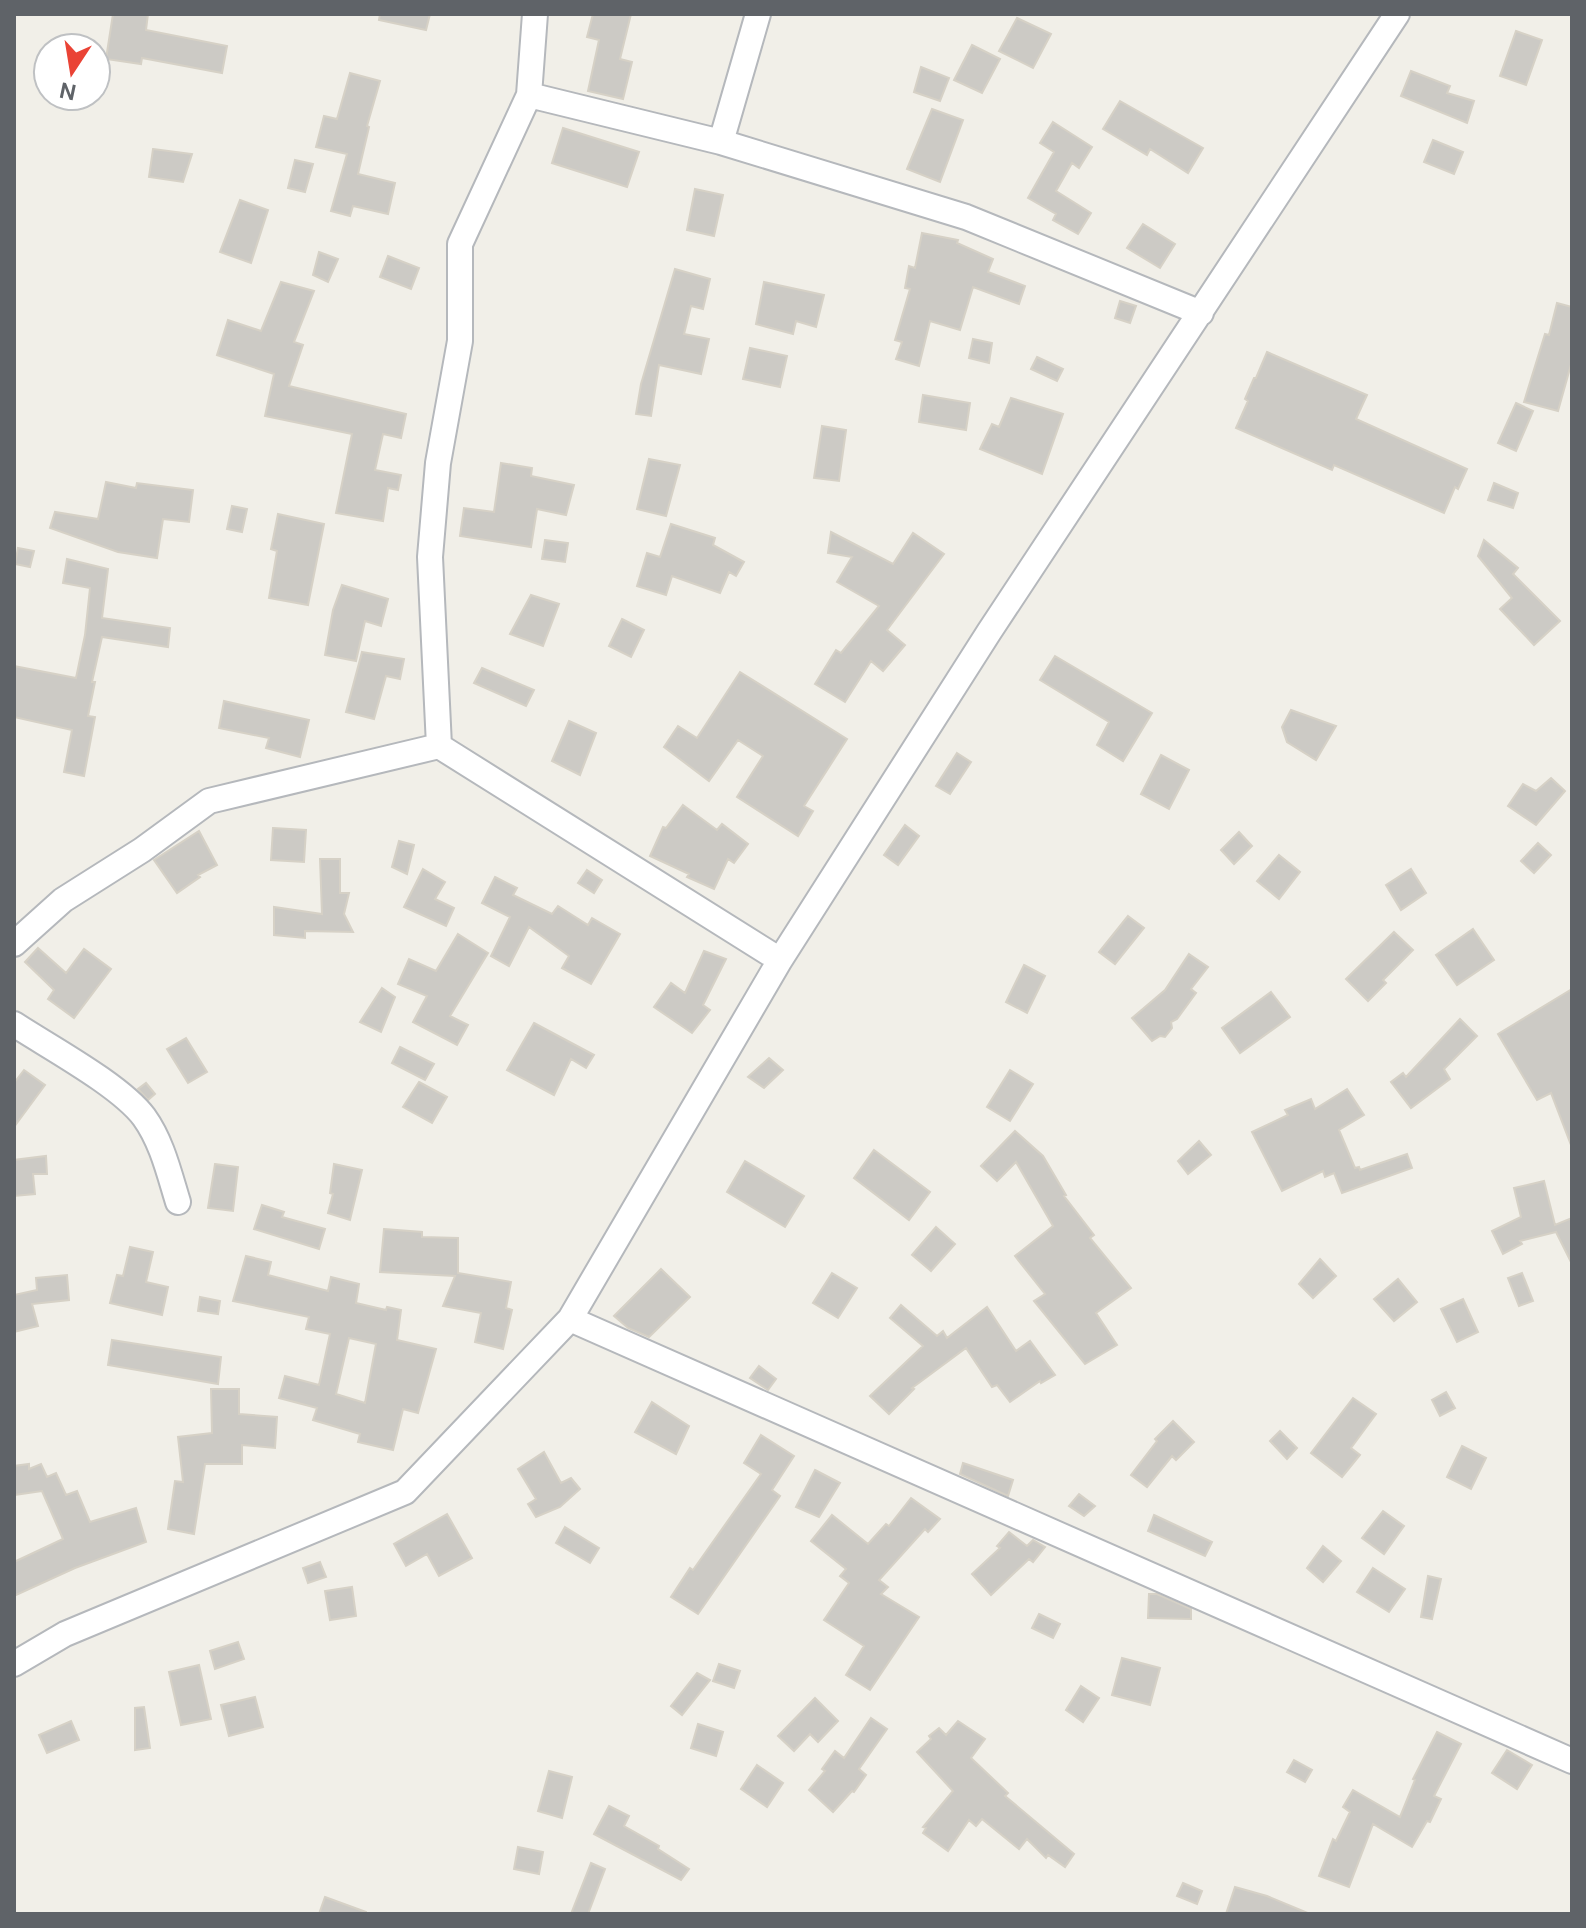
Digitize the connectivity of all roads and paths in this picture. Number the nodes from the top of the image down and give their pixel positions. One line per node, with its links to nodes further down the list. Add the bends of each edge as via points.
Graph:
1 (535, 14): 4 (street)
2 (758, 14): 5 (street)
3 (1395, 15): 6 (street)
4 (529, 95): 5 (street); 7 (street, via 460,244 460,341 438,463 430,557)
5 (721, 142): 6 (street, via 966,217)
6 (1201, 313): 9 (street)
7 (439, 746): 8 (street, via 209,801 63,900); 9 (street)
8 (14, 944)
9 (780, 960): 12 (street)
10 (14, 1024): 11 (street, via 108,1085 143,1115 161,1148)
11 (178, 1202)
12 (570, 1319): 13 (street, via 405,1492 65,1634); 14 (street)
13 (14, 1664)
14 (1572, 1761)

